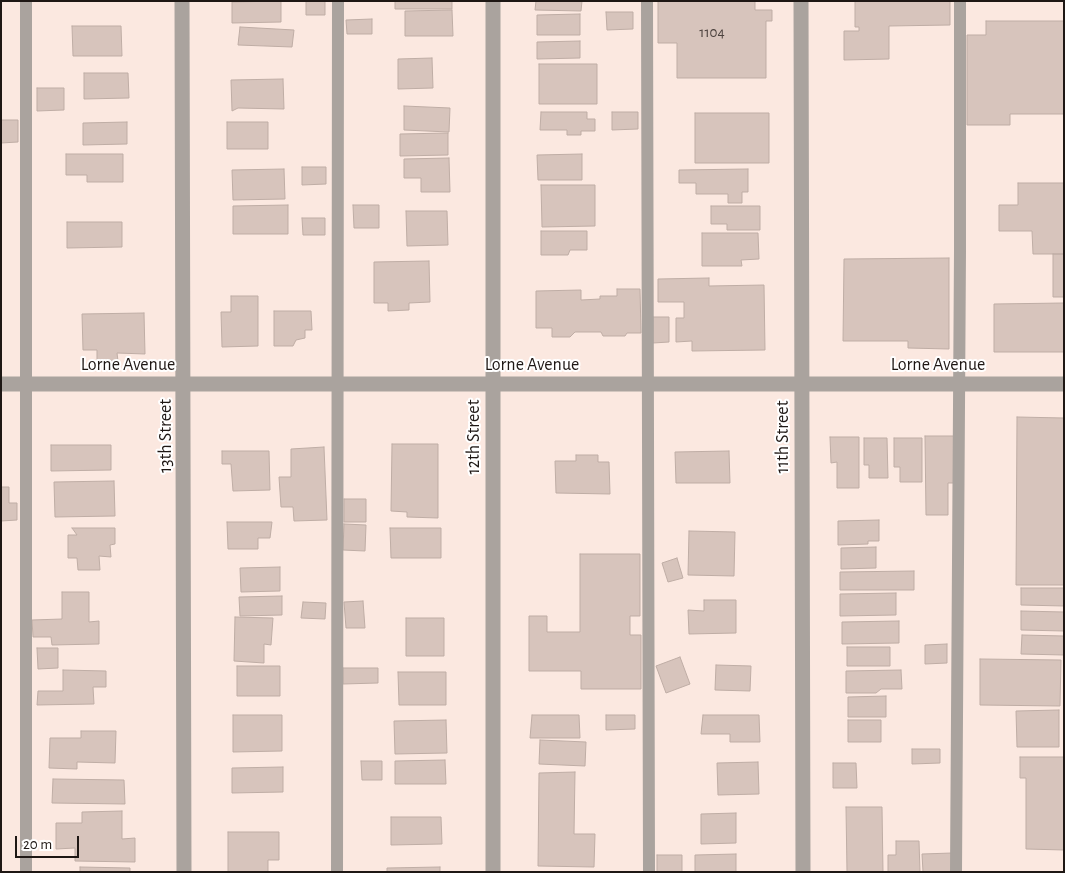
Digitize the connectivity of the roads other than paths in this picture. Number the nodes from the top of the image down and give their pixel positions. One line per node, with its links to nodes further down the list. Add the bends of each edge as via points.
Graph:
1 (26, 1): 11 (lane)
2 (182, 1): 12 (street, 13th Street)
3 (338, 1): 13 (lane)
4 (493, 1): 14 (street, 12th Street)
5 (647, 1): 8 (lane)
6 (801, 1): 9 (street, 11th Street)
7 (960, 1): 15 (lane)
8 (648, 383): 9 (street, Lorne Avenue); 14 (street, Lorne Avenue); 21 (lane)
9 (801, 383): 15 (street, Lorne Avenue); 22 (street, 11th Street)
10 (1, 384): 11 (street, Lorne Avenue)
11 (26, 384): 12 (street, Lorne Avenue); 17 (lane)
12 (184, 384): 13 (street, Lorne Avenue); 18 (street, 13th Street)
13 (338, 384): 14 (street, Lorne Avenue); 19 (lane)
14 (493, 384): 20 (street, 12th Street)
15 (960, 384): 16 (street, Lorne Avenue); 23 (lane)
16 (1064, 384)
17 (26, 872)
18 (184, 872)
19 (337, 872)
20 (493, 872)
21 (649, 872)
22 (803, 872)
23 (956, 872)

